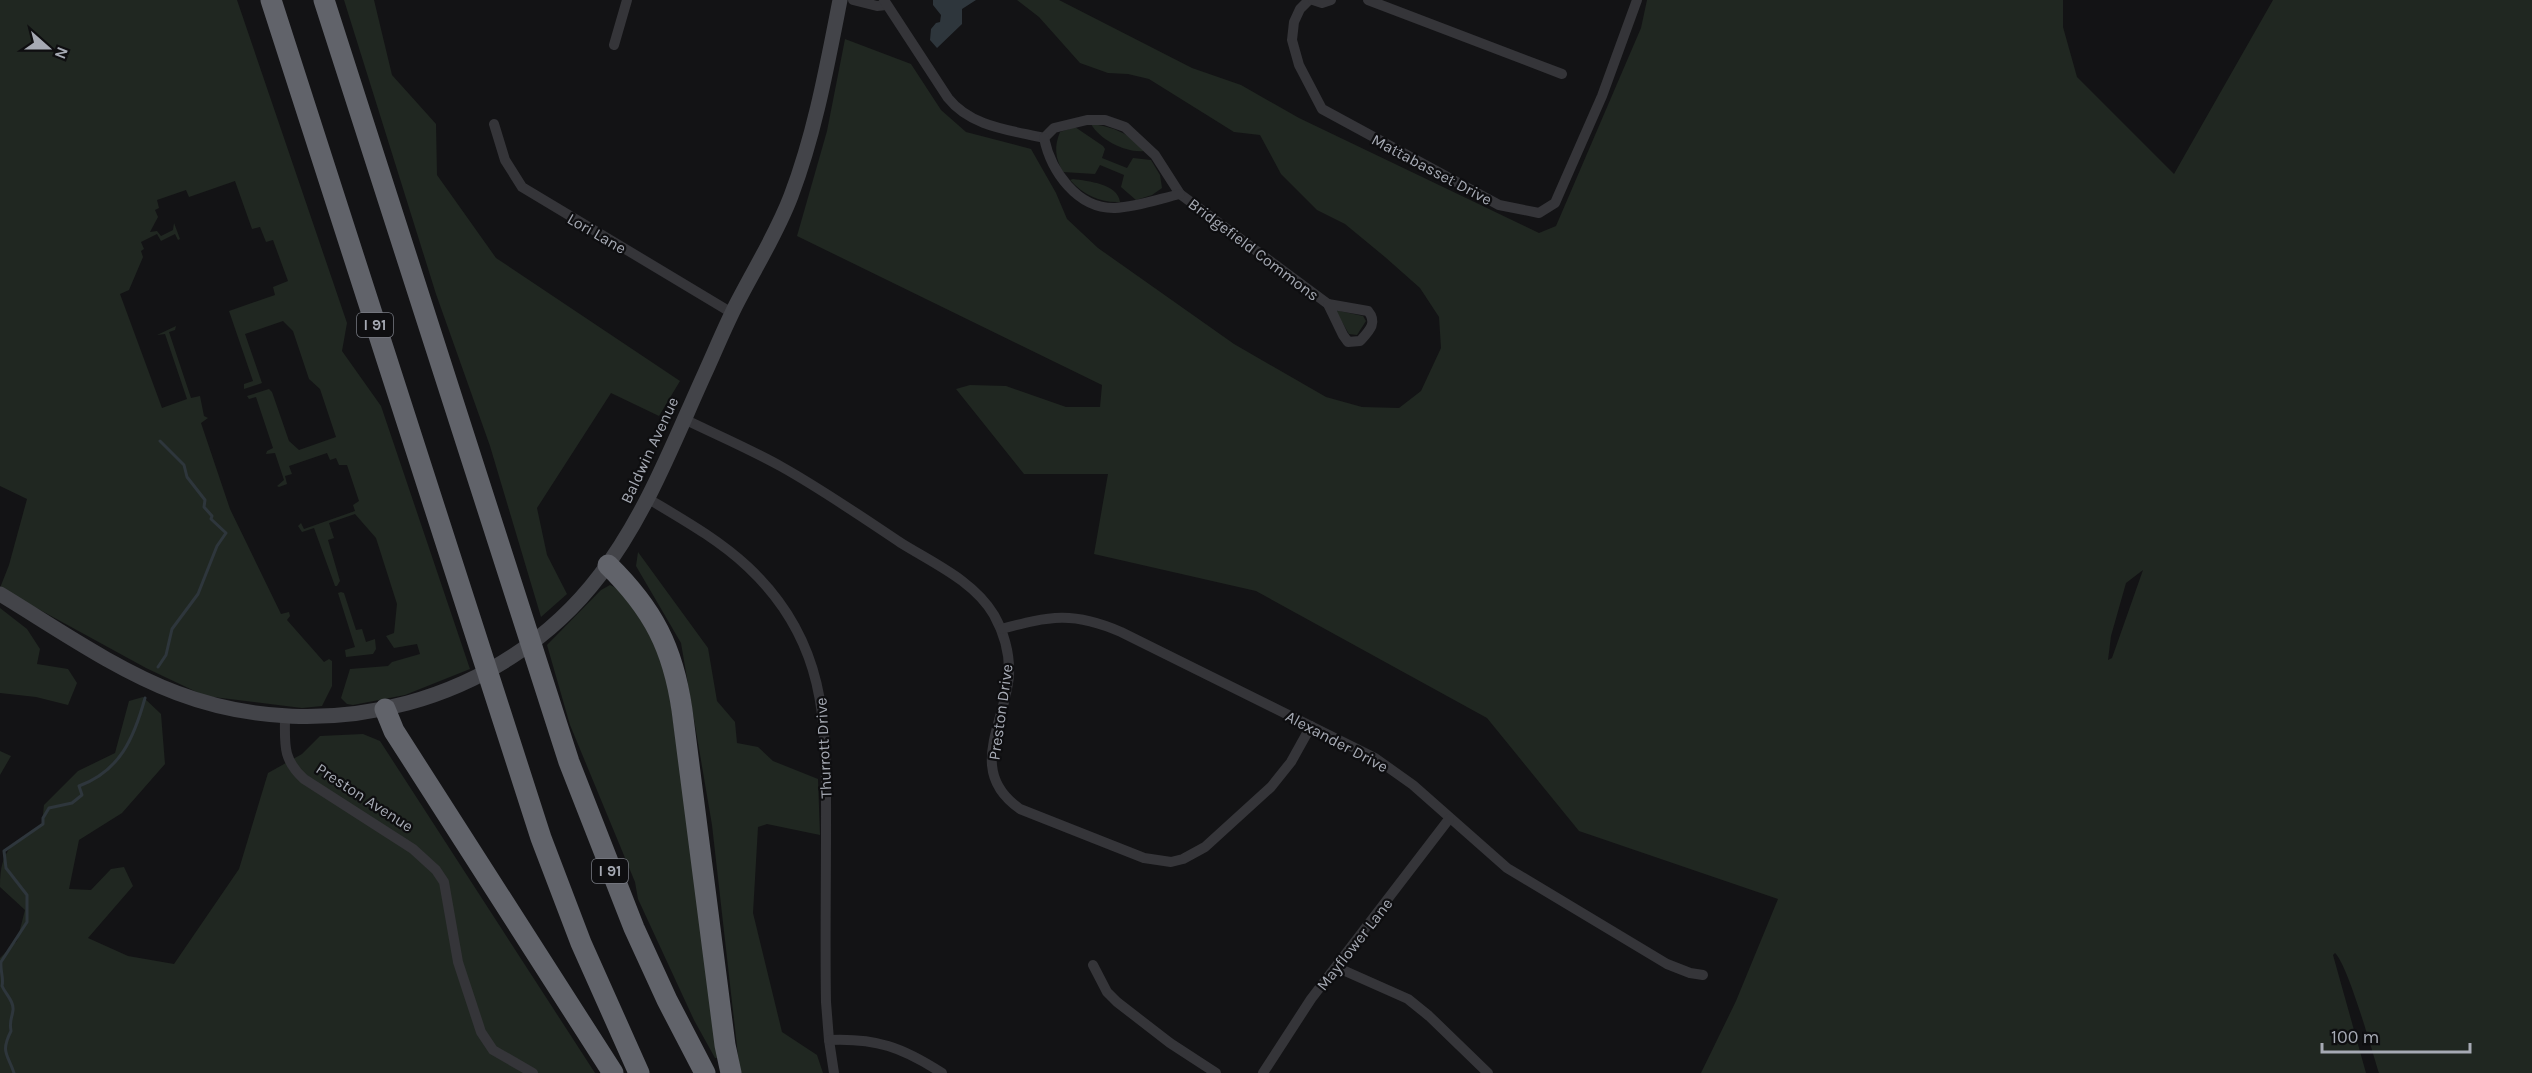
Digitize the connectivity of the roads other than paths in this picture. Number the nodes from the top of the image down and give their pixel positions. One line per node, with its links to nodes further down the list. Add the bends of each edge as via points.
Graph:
1 (271, 0): 33 (highway, I 91, via 534,817 568,912)
2 (324, 0): 34 (highway, I 91, via 569,762 614,880)
3 (627, 0): 11 (street)
4 (840, 0): 17 (main road, Baldwin Avenue, via 802,167 779,226)
5 (853, 0): 10 (street, via 878,6)
6 (1311, 0): 7 (street, Mattabasset Drive); 9 (street, Mattabasset Drive, via 1297,15 1292,40 1299,65 1322,109 1499,205 1539,213 1555,203 1602,96)
7 (1331, 0)
8 (1368, 0): 12 (street)
9 (1637, 0)
10 (885, 3): 14 (street, via 958,108 979,122)
11 (614, 45)
12 (1562, 74)
13 (494, 124): 17 (street, Lori Lane, via 505,160 522,187)
14 (1044, 138): 15 (street, Bridgefield Commons, via 1062,179 1070,190 1086,200 1112,208 1131,207); 15 (street, Bridgefield Commons, via 1054,128 1079,121 1094,119 1125,127 1146,145)
15 (1180, 194): 16 (street, Bridgefield Commons)
16 (1328, 304): 16 (street, Bridgefield Commons, via 1346,341 1358,343 1371,328 1373,318 1368,311)
17 (732, 313): 18 (main road, Baldwin Avenue)
18 (684, 419): 19 (main road, Baldwin Avenue); 22 (street, Preston Drive, via 781,467 960,580 984,602)
19 (647, 498): 20 (main road, Baldwin Avenue); 30 (street, Thurrott Drive, via 712,538 749,568 791,622 813,668 826,743)
20 (608, 565): 23 (main road, Baldwin Avenue, via 553,626 510,658 448,691); 35 (highway, via 652,617 676,675)
21 (0, 594): 24 (main road, via 165,688 231,709)
22 (1001, 629): 25 (street, Alexander Drive, via 1055,617 1090,620); 25 (street, Preston Drive, via 1009,675 991,757 998,788 1020,809 1144,858 1171,862 1205,847 1282,775)
23 (385, 709): 24 (main road, Baldwin Avenue, via 338,716); 32 (highway, via 394,731)
24 (285, 716): 31 (street, Preston Avenue, via 285,744 293,769 413,849 436,870 444,882 458,962 481,1032 493,1050)
25 (1311, 726): 26 (street, Alexander Drive, via 1396,772)
26 (1449, 819): 28 (street, Mayflower Lane); 29 (street, Alexander Drive, via 1529,882 1667,964)
27 (1094, 964): 38 (street, via 1107,992 1117,1002)
28 (1336, 967): 39 (street, Mayflower Lane); 40 (street, via 1408,999)
29 (1703, 975)
30 (828, 1040): 36 (street, Thurrott Drive); 37 (street, via 878,1042 914,1056)
31 (533, 1073)
32 (613, 1073)
33 (639, 1073)
34 (705, 1073)
35 (731, 1073)
36 (834, 1073)
37 (942, 1073)
38 (1216, 1073)
39 (1263, 1073)
40 (1488, 1073)

